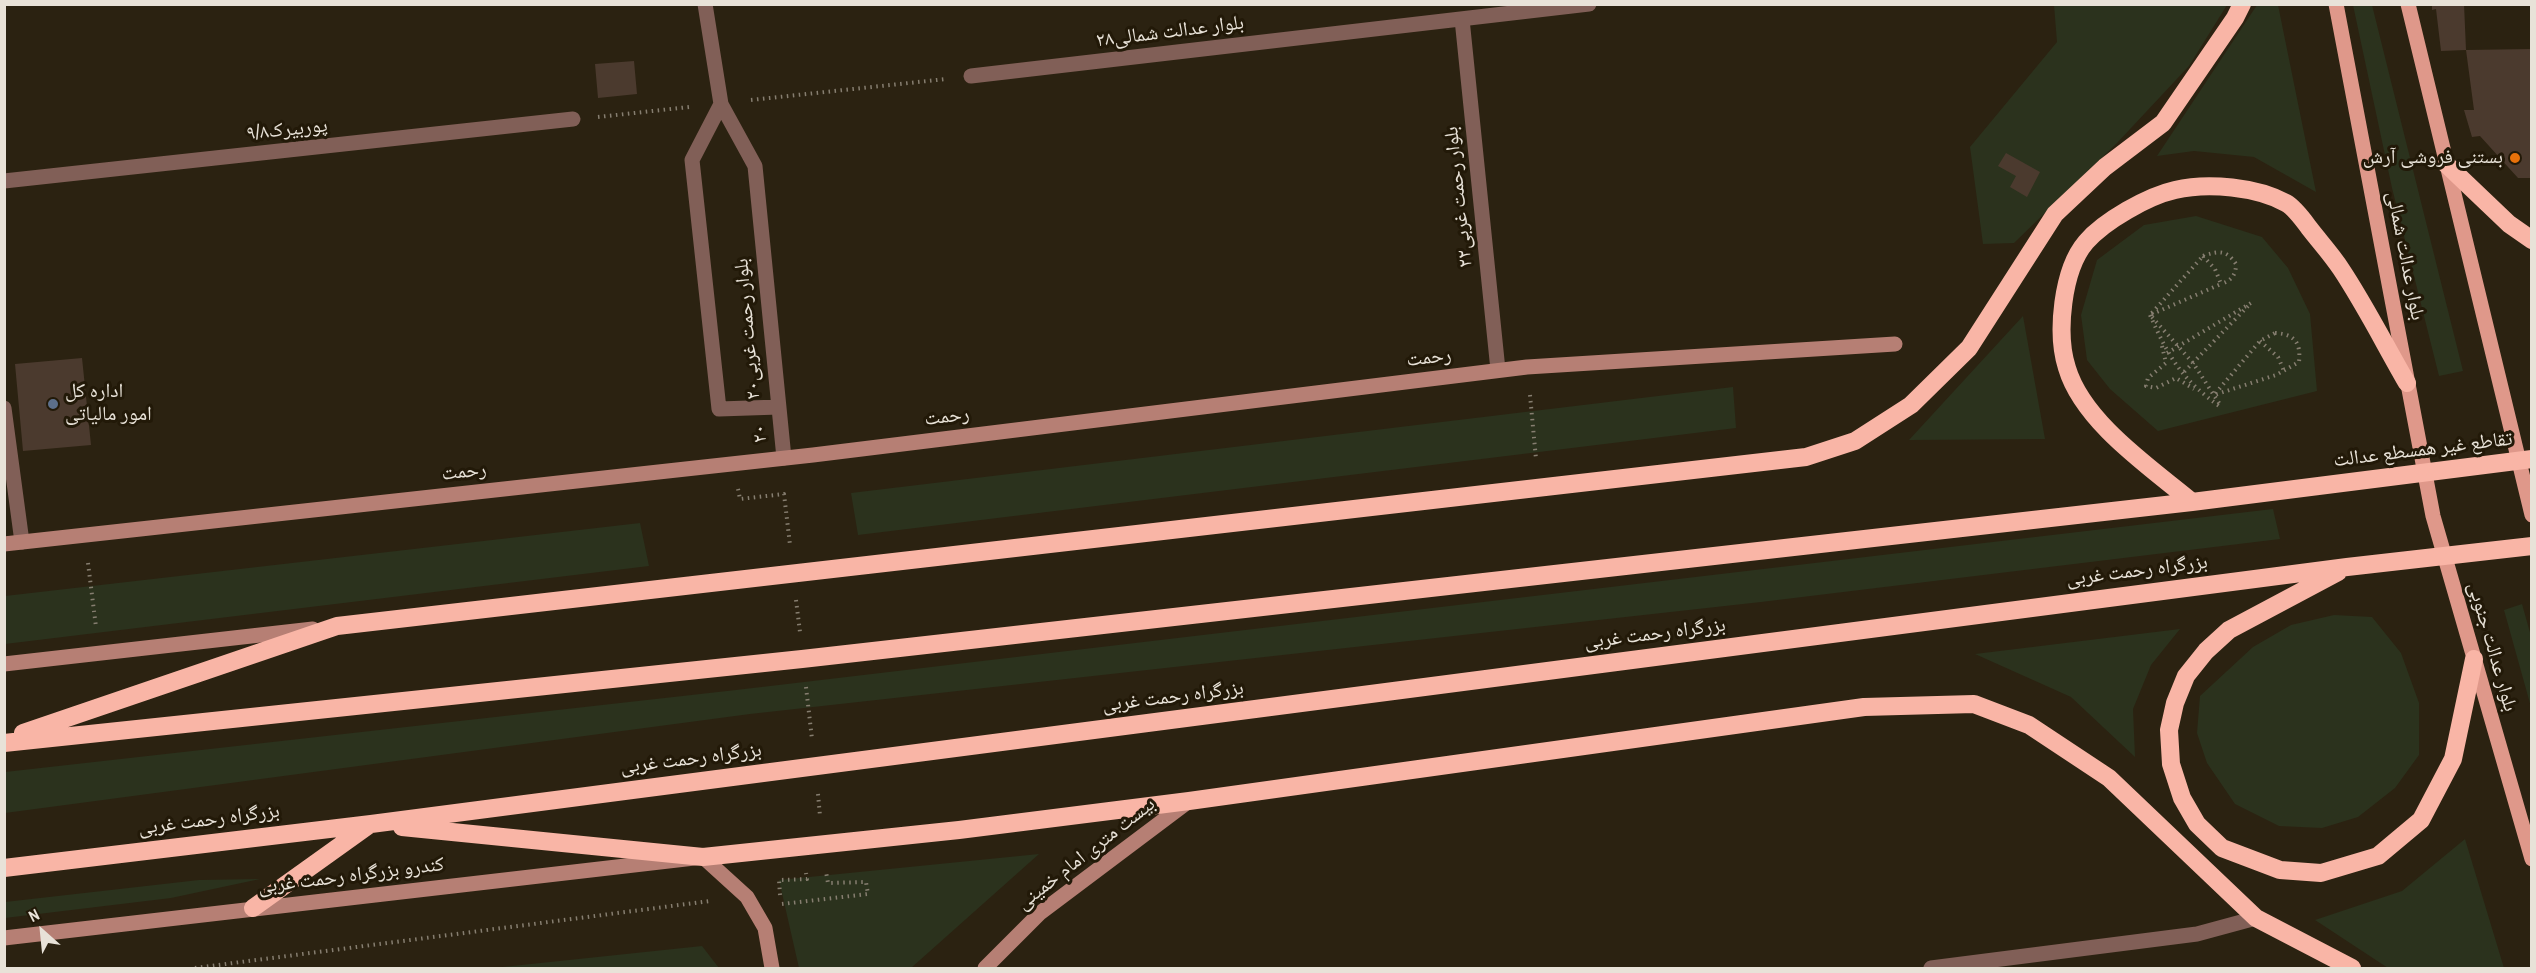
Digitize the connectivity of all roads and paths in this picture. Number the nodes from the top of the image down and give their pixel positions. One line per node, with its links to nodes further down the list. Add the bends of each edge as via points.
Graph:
1 (705, 4): 8 (street)
2 (1589, 4): 6 (street, بلوار عدالت شمالی۲۸)
3 (2242, 4): 33 (highway, via 2163,123 2105,167 2055,214 1969,348 1911,405 1855,441 1806,457)
4 (2336, 4): 26 (main road, بلوار عدالت شمالی)
5 (2408, 4): 10 (main road)
6 (1462, 19): 7 (street, بلوار عدالت شمالی۲۸); 23 (street, بلوار رحمت غربی۲۲)
7 (970, 76): 8 (path)
8 (721, 104): 9 (path); 29 (street, بلوار رحمت غربی۲۰, via 755,166); 29 (street, بلوار رحمت غربی۲۰, via 692,160 719,409)
9 (573, 119): 11 (street, پوربیرک۹/۸)
10 (2445, 163): 12 (highway, via 2509,224); 35 (main road)
11 (4, 182)
12 (2532, 240)
13 (2203, 256): 14 (path, via 2215,269); 14 (path, via 2219,251 2236,264 2233,276); 15 (path)
14 (2221, 284): 15 (path)
15 (2150, 315): 16 (path); 19 (path)
16 (2160, 337): 20 (path); 27 (path, via 2166,363 2148,378 2145,386 2156,388 2176,378)
17 (2260, 341): 24 (path, via 2278,357); 24 (path, via 2275,333 2292,336 2297,342 2299,362); 28 (path)
18 (1895, 344): 22 (street, رحمت)
19 (2179, 347): 20 (path); 21 (path); 21 (path, via 2251,303)
20 (2167, 353): 25 (path)
21 (2193, 363): 25 (path); 28 (path)
22 (1527, 367): 23 (street, رحمت); 33 (path)
23 (1498, 370): 31 (street, رحمت)
24 (2284, 371): 28 (path)
25 (2183, 373): 27 (path)
26 (2407, 383): 34 (highway, via 2340,267 2288,203 2253,190 2175,190 2108,222 2085,243 2070,272 2061,321 2066,367 2080,399 2105,426); 36 (main road, بلوار عدالت شمالی)
27 (2196, 390): 28 (path, via 2222,408)
28 (2214, 395)
29 (779, 406): 31 (street, ۲۰)
30 (4, 408): 38 (street)
31 (784, 458): 37 (street, رحمت)
32 (2532, 459): 34 (highway, تقاطع غیر همسطع عدالت)
33 (1538, 488): 42 (highway)
34 (2192, 502): 46 (highway, via 802,659)
35 (2530, 511)
36 (2433, 516): 44 (main road, بلوار عدالت جنوبی)
37 (84, 536): 38 (street, رحمت); 43 (path)
38 (22, 542): 39 (street, رحمت)
39 (4, 544)
40 (2532, 546): 41 (highway)
41 (2347, 567): 44 (highway, via 2229,630 2186,676 2169,730 2170,764 2182,798 2197,824 2222,848 2280,870 2321,873 2378,856 2421,820 2453,759); 48 (highway, بزرگراه رحمت غربی)
42 (337, 626): 43 (street); 46 (highway)
43 (99, 653): 45 (street)
44 (2474, 659): 50 (main road, بلوار عدالت جنوبی)
45 (4, 664)
46 (4, 741)
47 (1190, 801): 49 (highway); 56 (highway, via 1864,707 1974,704 2030,725 2109,778); 60 (street, بیست متری امام خمینی, via 1040,913)
48 (371, 824): 49 (highway); 51 (highway, بزرگراه رحمت غربی); 55 (highway)
49 (703, 857): 54 (street); 55 (street, کندرو بزرگراه رحمت غربی)
50 (2532, 858)
51 (4, 868)
52 (807, 879): 53 (path, via 779,880 780,904 868,894 866,882)
53 (828, 883)
54 (747, 897): 58 (path); 59 (street, via 765,928)
55 (253, 908): 57 (street, کندرو بزرگراه رحمت غربی)
56 (2256, 918): 61 (street, via 2197,934); 62 (highway)
57 (4, 938)
58 (195, 969)
59 (772, 969)
60 (985, 969)
61 (1931, 969)
62 (2352, 969)

